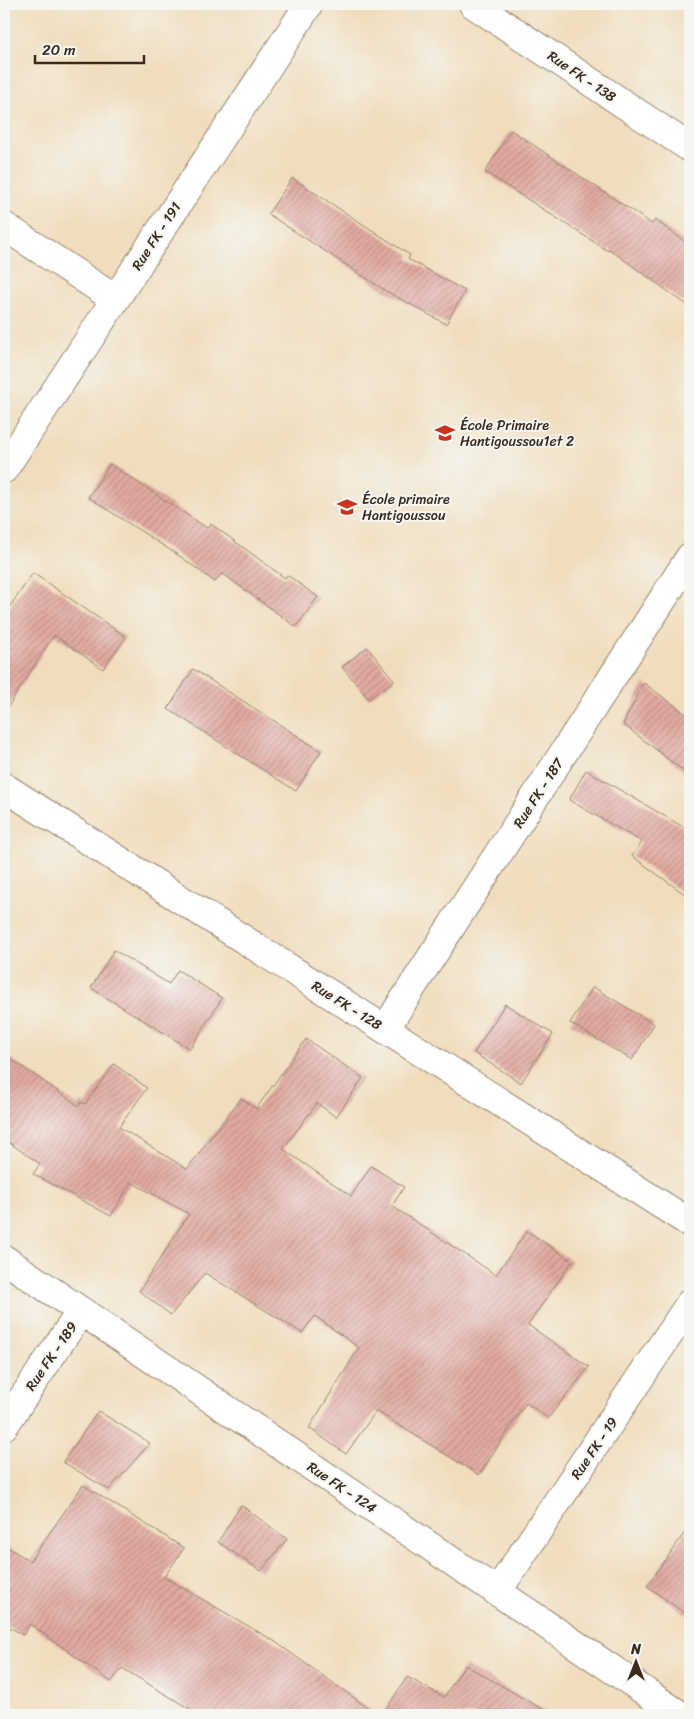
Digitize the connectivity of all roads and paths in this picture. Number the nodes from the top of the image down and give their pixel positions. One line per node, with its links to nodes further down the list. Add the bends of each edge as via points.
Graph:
1 (309, 4): 5 (street, Rue FK - 191)
2 (474, 4): 3 (street, Rue FK - 138)
3 (690, 148)
4 (4, 226): 5 (street)
5 (115, 299): 6 (street, Rue FK - 191)
6 (4, 469)
7 (690, 557): 9 (street, Rue FK - 187)
8 (4, 787): 9 (street, Rue FK - 128)
9 (385, 1029): 10 (street, Rue FK - 128)
10 (690, 1223)
11 (4, 1259): 13 (street, Rue FK - 124)
12 (690, 1303): 15 (street, Rue FK - 19)
13 (81, 1311): 14 (street, Rue FK - 189); 15 (street, Rue FK - 124)
14 (4, 1426)
15 (497, 1592): 16 (street, Rue FK - 124)
16 (680, 1715)

